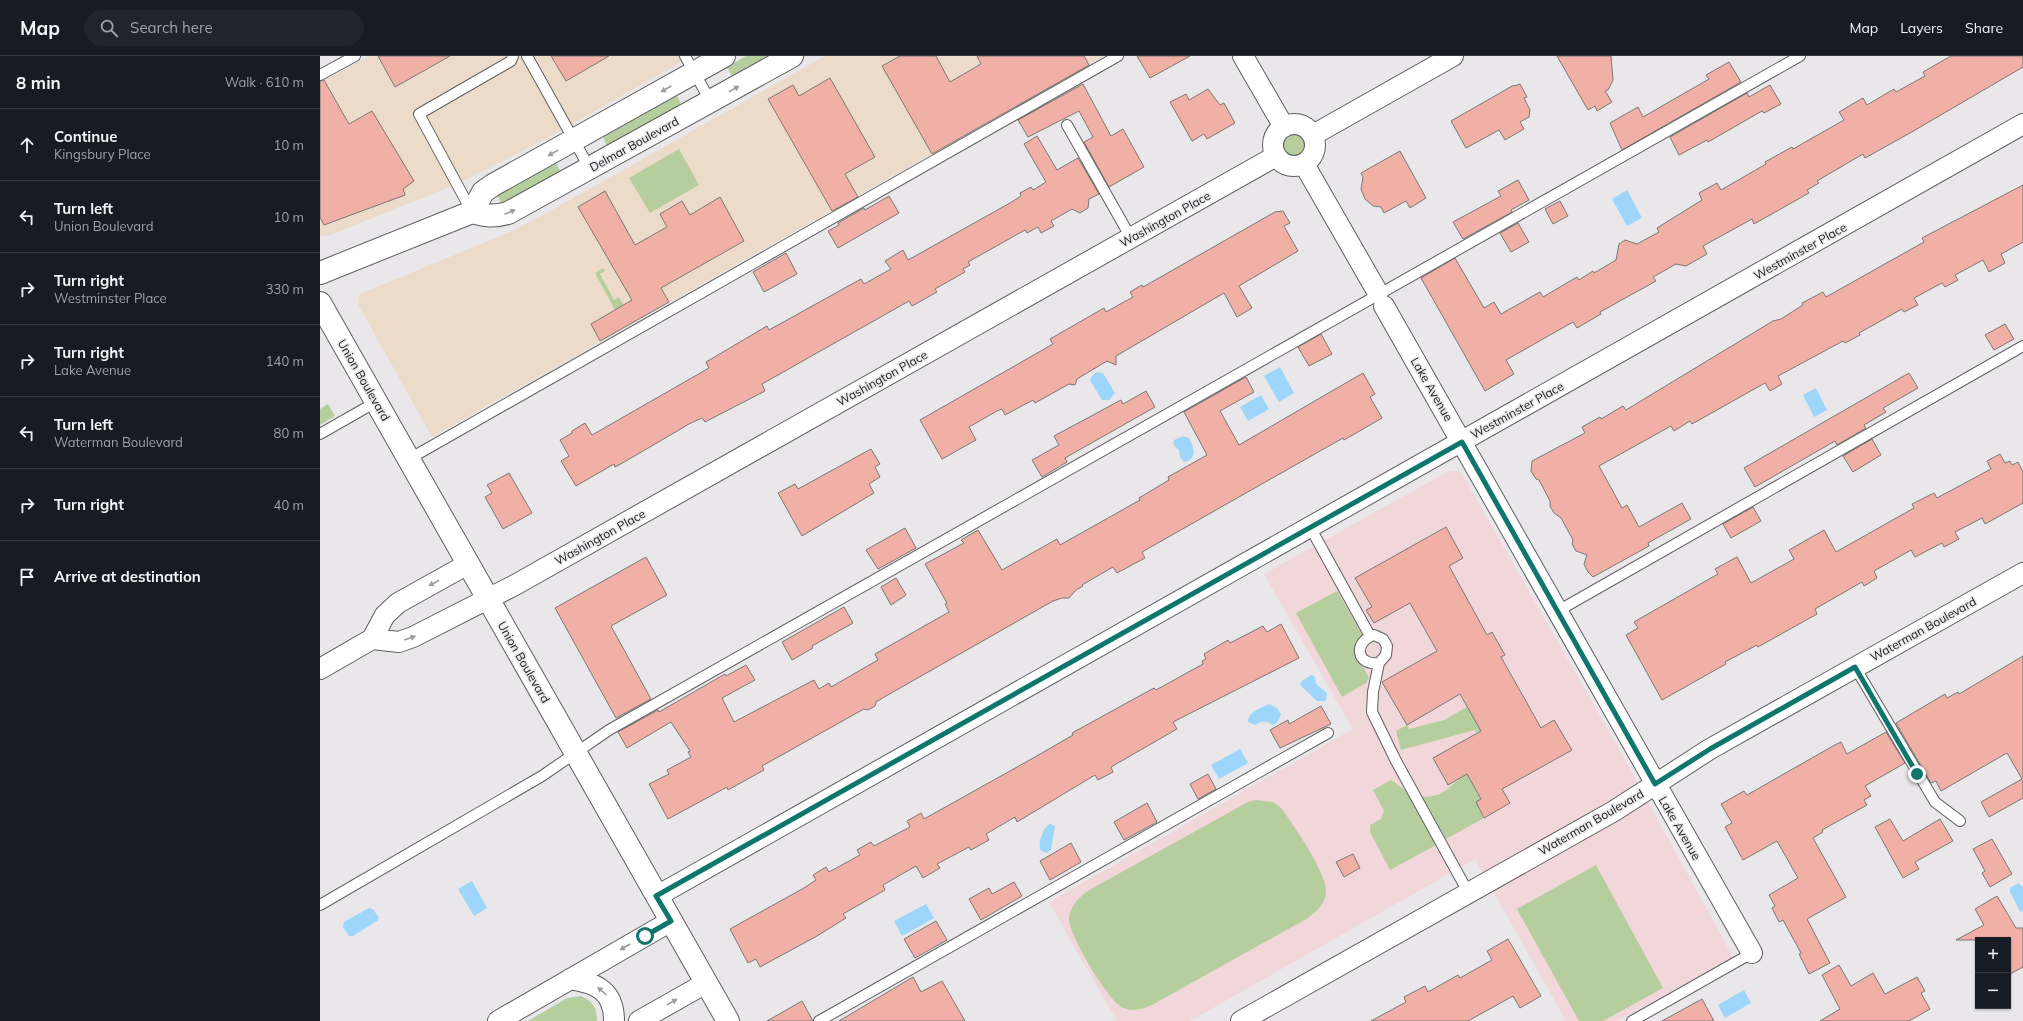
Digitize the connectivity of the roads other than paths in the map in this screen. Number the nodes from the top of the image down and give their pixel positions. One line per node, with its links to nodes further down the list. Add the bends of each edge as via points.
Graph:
1 (355, 56): 11 (lane)
2 (513, 56): 21 (lane, via 511,61 419,114)
3 (527, 56): 17 (lane)
4 (724, 56): 10 (main road)
5 (792, 56): 12 (main road, Delmar Boulevard, one-way to 5)
6 (1118, 56): 30 (lane)
7 (1242, 56): 15 (street)
8 (1453, 56): 16 (street)
9 (1800, 56): 24 (lane)
10 (690, 64): 12 (lane); 17 (main road, one-way to 17)
11 (320, 76)
12 (711, 102): 20 (main road, Delmar Boulevard)
13 (2023, 124): 29 (street, Westminster Place)
14 (1067, 125): 22 (lane)
15 (1284, 127): 16 (street, via 1296,124 1303,126); 18 (street, via 1278,132 1273,144)
16 (1313, 135): 19 (street, via 1316,148 1310,160)
17 (574, 141): 20 (lane); 21 (main road, one-way to 21, via 482,192)
18 (1276, 156): 19 (street, via 1280,161 1292,166); 22 (street, Washington Place)
19 (1304, 164): 24 (street, Lake Avenue)
20 (590, 169): 21 (main road, Delmar Boulevard, one-way to 20, via 485,216 508,213)
21 (472, 212): 23 (main road)
22 (1131, 238): 34 (street, Washington Place)
23 (320, 273)
24 (1381, 300): 29 (street, Lake Avenue); 42 (lane, via 616,726)
25 (320, 302): 27 (main road, Union Boulevard)
26 (2023, 346): 35 (lane)
27 (376, 402): 28 (lane); 30 (main road, Union Boulevard)
28 (320, 434)
29 (1462, 442): 31 (street, Westminster Place); 35 (street, Lake Avenue)
30 (409, 459): 32 (main road, Union Boulevard)
31 (1310, 527): 36 (lane); 46 (street, Westminster Place)
32 (468, 564): 34 (main road, Union Boulevard); 37 (street, one-way to 37, via 398,603 385,615)
33 (2023, 573): 39 (street, Waterman Boulevard)
34 (488, 598): 37 (street, Washington Place, one-way to 34, via 399,642 413,638); 42 (main road, Union Boulevard)
35 (1556, 612): 43 (street, Lake Avenue)
36 (1370, 636): 38 (lane, via 1383,639 1387,646 1386,655); 38 (lane, via 1361,644 1360,653 1367,662)
37 (372, 639): 40 (street)
38 (1379, 663): 45 (lane, via 1372,712)
39 (1855, 667): 43 (street, Waterman Boulevard, via 1710,749); 44 (lane, via 1932,798)
40 (320, 669)
41 (1328, 733): 56 (lane)
42 (576, 753): 46 (main road, Union Boulevard); 47 (lane, via 542,776)
43 (1655, 784): 45 (street, Waterman Boulevard, via 1614,811); 49 (street, Lake Avenue)
44 (1960, 821)
45 (1468, 892): 57 (street, Waterman Boulevard)
46 (656, 896): 48 (main road, Union Boulevard)
47 (320, 905)
48 (671, 921): 50 (street, one-way to 50); 51 (main road, Union Boulevard)
49 (1752, 953): 58 (lane)
50 (570, 979): 52 (street); 53 (street, one-way to 50, via 614,1009 604,990 590,982)
51 (706, 983): 54 (street, one-way to 51); 55 (main road, Union Boulevard)
52 (498, 1021)
53 (614, 1021)
54 (639, 1021)
55 (728, 1021)
56 (819, 1021)
57 (1241, 1021)
58 (1632, 1021)

